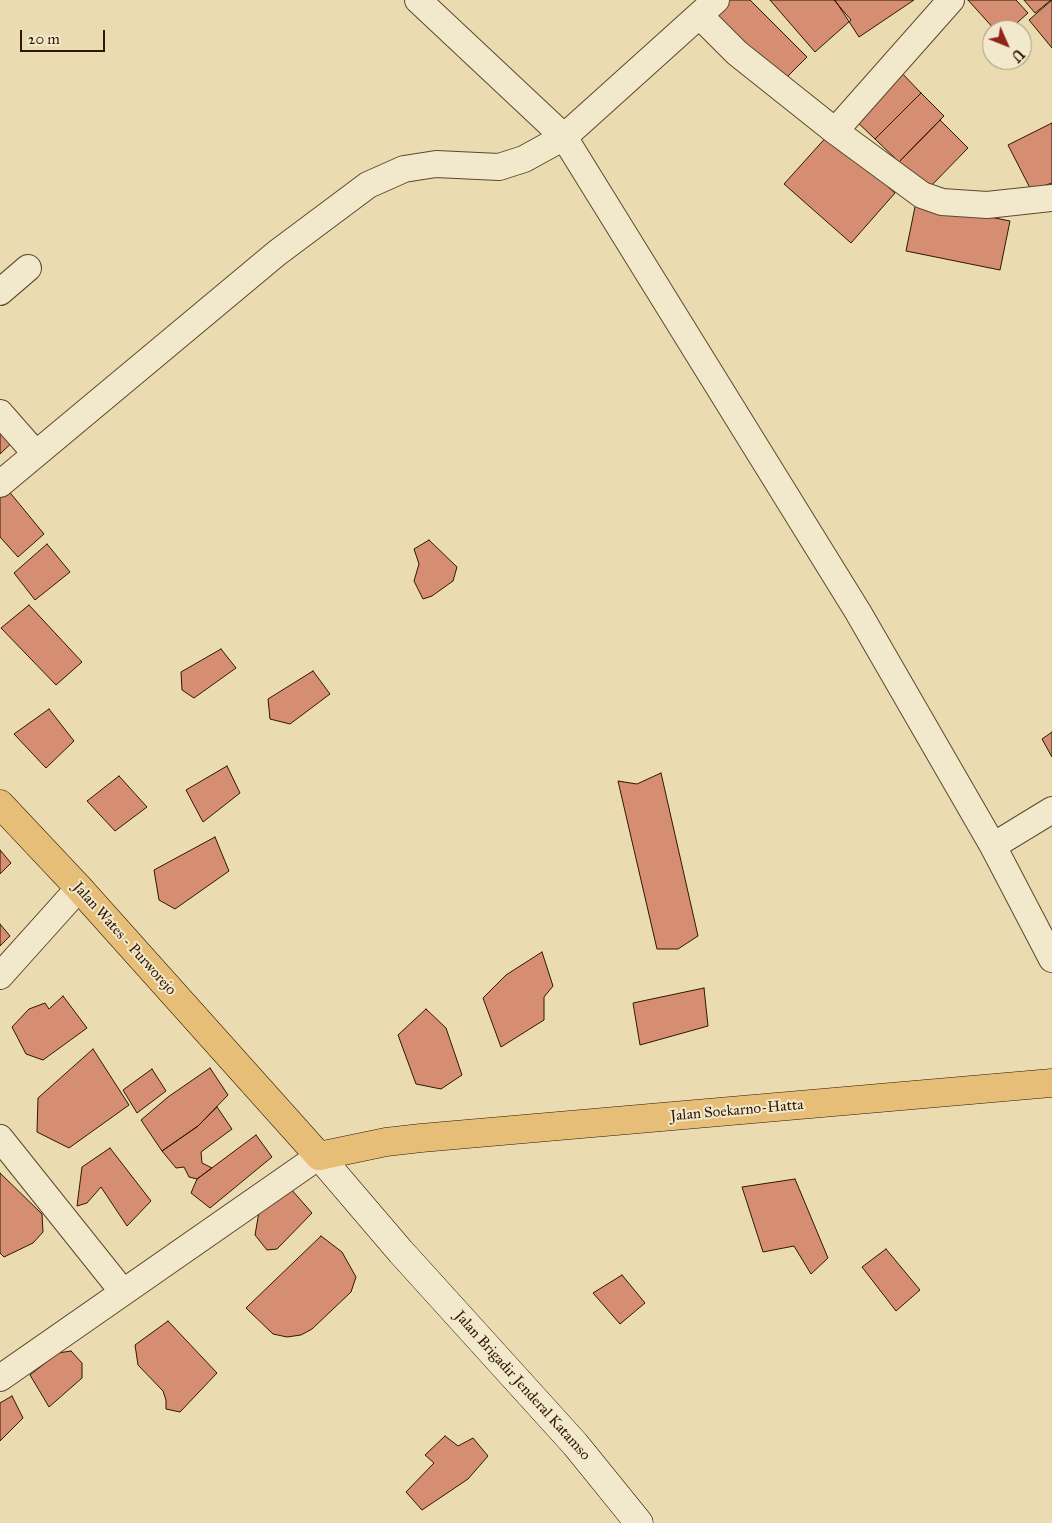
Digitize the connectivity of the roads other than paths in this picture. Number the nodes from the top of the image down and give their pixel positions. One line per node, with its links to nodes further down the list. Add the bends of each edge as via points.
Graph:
1 (418, 0): 5 (street)
2 (951, 0): 4 (street)
3 (708, 8): 4 (street, via 737,53); 5 (street)
4 (835, 132): 6 (street, via 922,196 942,202 987,205)
5 (564, 137): 10 (street, via 524,159 499,167 436,164 404,169 368,185 277,253); 14 (street, via 858,612)
6 (1052, 198)
7 (28, 268): 8 (street)
8 (0, 292)
9 (0, 413): 10 (street)
10 (36, 454): 11 (street)
11 (0, 484)
12 (0, 804): 15 (highway, Jalan Wates - Purworejo)
13 (1052, 810): 14 (street)
14 (993, 846): 16 (street)
15 (79, 888): 17 (street); 20 (highway, Jalan Wates - Purworejo)
16 (1052, 959)
17 (0, 976)
18 (1052, 1083): 20 (highway, Jalan Soekarno-Hatta, via 421,1138)
19 (0, 1138): 21 (street)
20 (319, 1156): 21 (street); 23 (main road, Jalan Brigadir Jenderal Katamso, via 575,1444)
21 (123, 1292): 22 (street)
22 (0, 1378)
23 (639, 1523)

